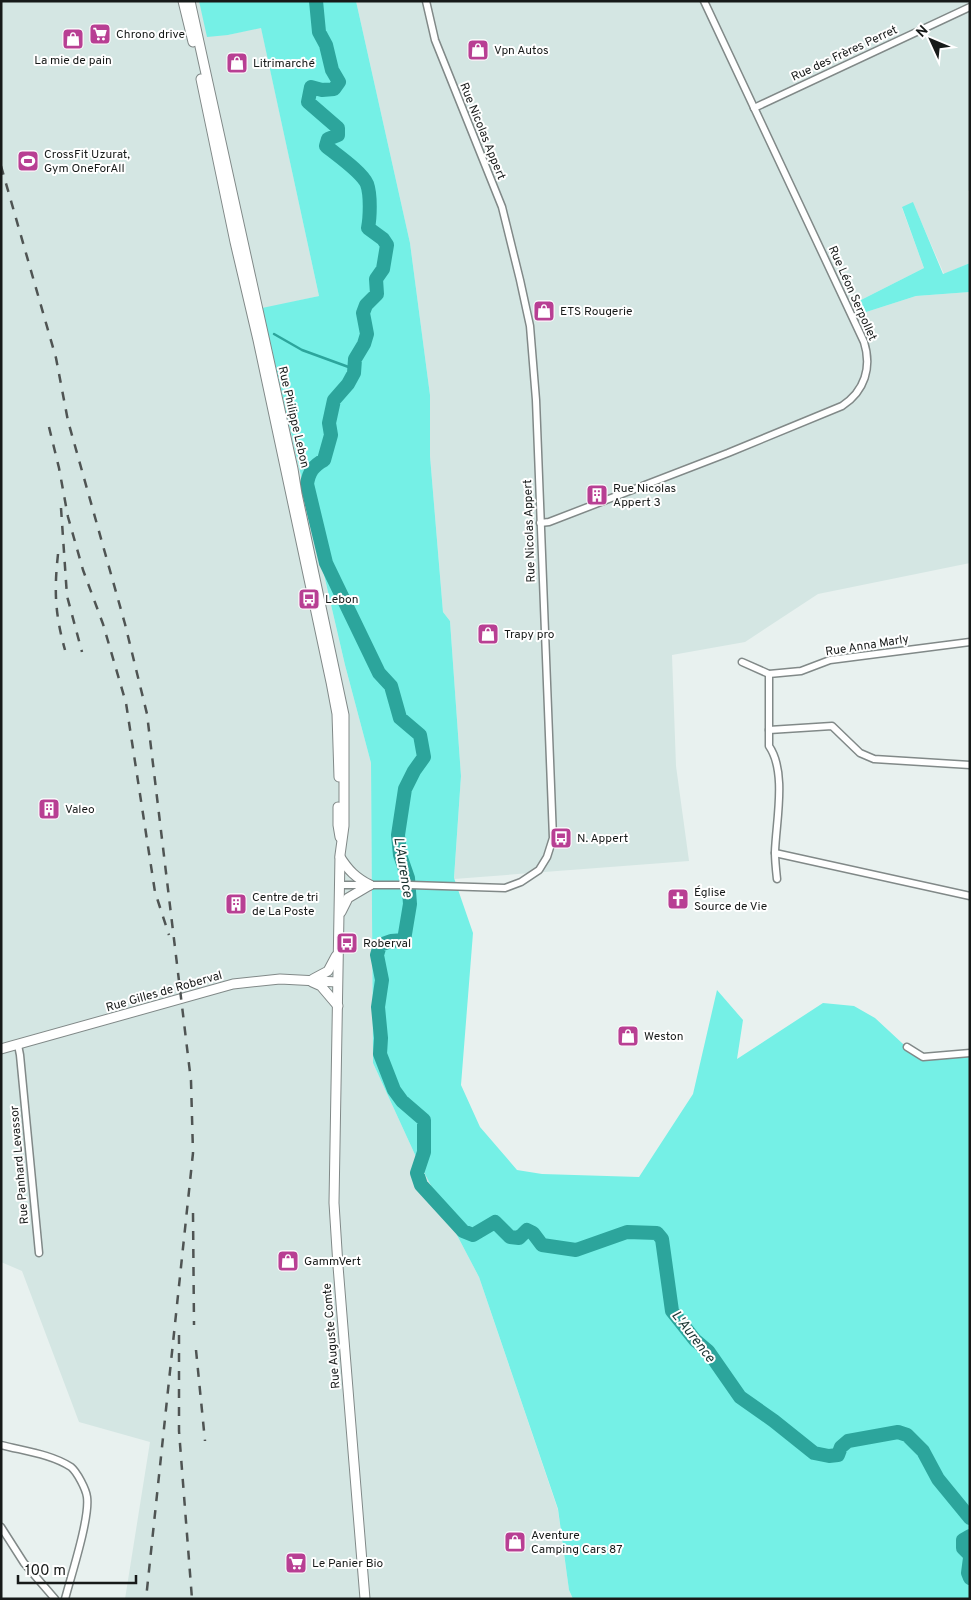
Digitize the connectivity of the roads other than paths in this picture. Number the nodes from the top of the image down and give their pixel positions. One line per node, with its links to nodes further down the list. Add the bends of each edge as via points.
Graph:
1 (184, 1): 13 (street, Rue Philippe Lebon, via 337,714)
2 (190, 1): 13 (street, Rue Philippe Lebon, via 344,714 344,826)
3 (426, 1): 7 (street, Rue Nicolas Appert, via 435,40 502,207 520,280 530,326)
4 (704, 1): 6 (street, Rue Léon Serpollet)
5 (970, 7): 6 (street, Rue des Frères Perret)
6 (754, 108): 7 (street, Rue Léon Serpollet, via 864,342 868,363 860,387 850,402 834,410)
7 (540, 523): 18 (street, Rue Nicolas Appert, via 553,838 547,857 536,873 505,888)
8 (970, 642): 10 (street, Rue Anna Marly, via 830,660 801,671)
9 (742, 662): 10 (street, Rue Anna Marly)
10 (770, 674): 11 (street)
11 (769, 730): 12 (street, via 832,726 860,753 874,759); 14 (street, via 769,746 779,768)
12 (970, 765)
13 (341, 841): 15 (street, Rue Philippe Lebon)
14 (775, 853): 16 (street); 19 (street)
15 (340, 855): 17 (street, Rue Philippe Lebon); 18 (street, via 352,873)
16 (777, 879)
17 (340, 885): 18 (street, Rue Nicolas Appert); 20 (street, Rue Philippe Lebon)
18 (370, 885): 20 (street, via 348,898)
19 (970, 896)
20 (339, 917): 21 (street, Rue Philippe Lebon)
21 (338, 954): 22 (street, via 328,971); 23 (street, Rue Philippe Lebon)
22 (310, 981): 23 (street, Rue Gilles de Roberval); 24 (street, via 321,986); 25 (street, Rue Gilles de Roberval, via 280,979 233,984)
23 (338, 982): 24 (street, Rue Auguste Comte)
24 (338, 1006): 34 (street, Rue Auguste Comte, via 334,1203)
25 (18, 1045): 27 (street, Rue Gilles de Roberval); 29 (street, Rue Panhard Levassor)
26 (907, 1047): 28 (street, via 923,1057)
27 (1, 1049)
28 (970, 1053)
29 (39, 1253)
30 (1, 1445): 33 (street, via 56,1459 73,1468 85,1492 86,1518)
31 (1, 1527): 32 (street, via 24,1564)
32 (54, 1599)
33 (65, 1599)
34 (365, 1599)

